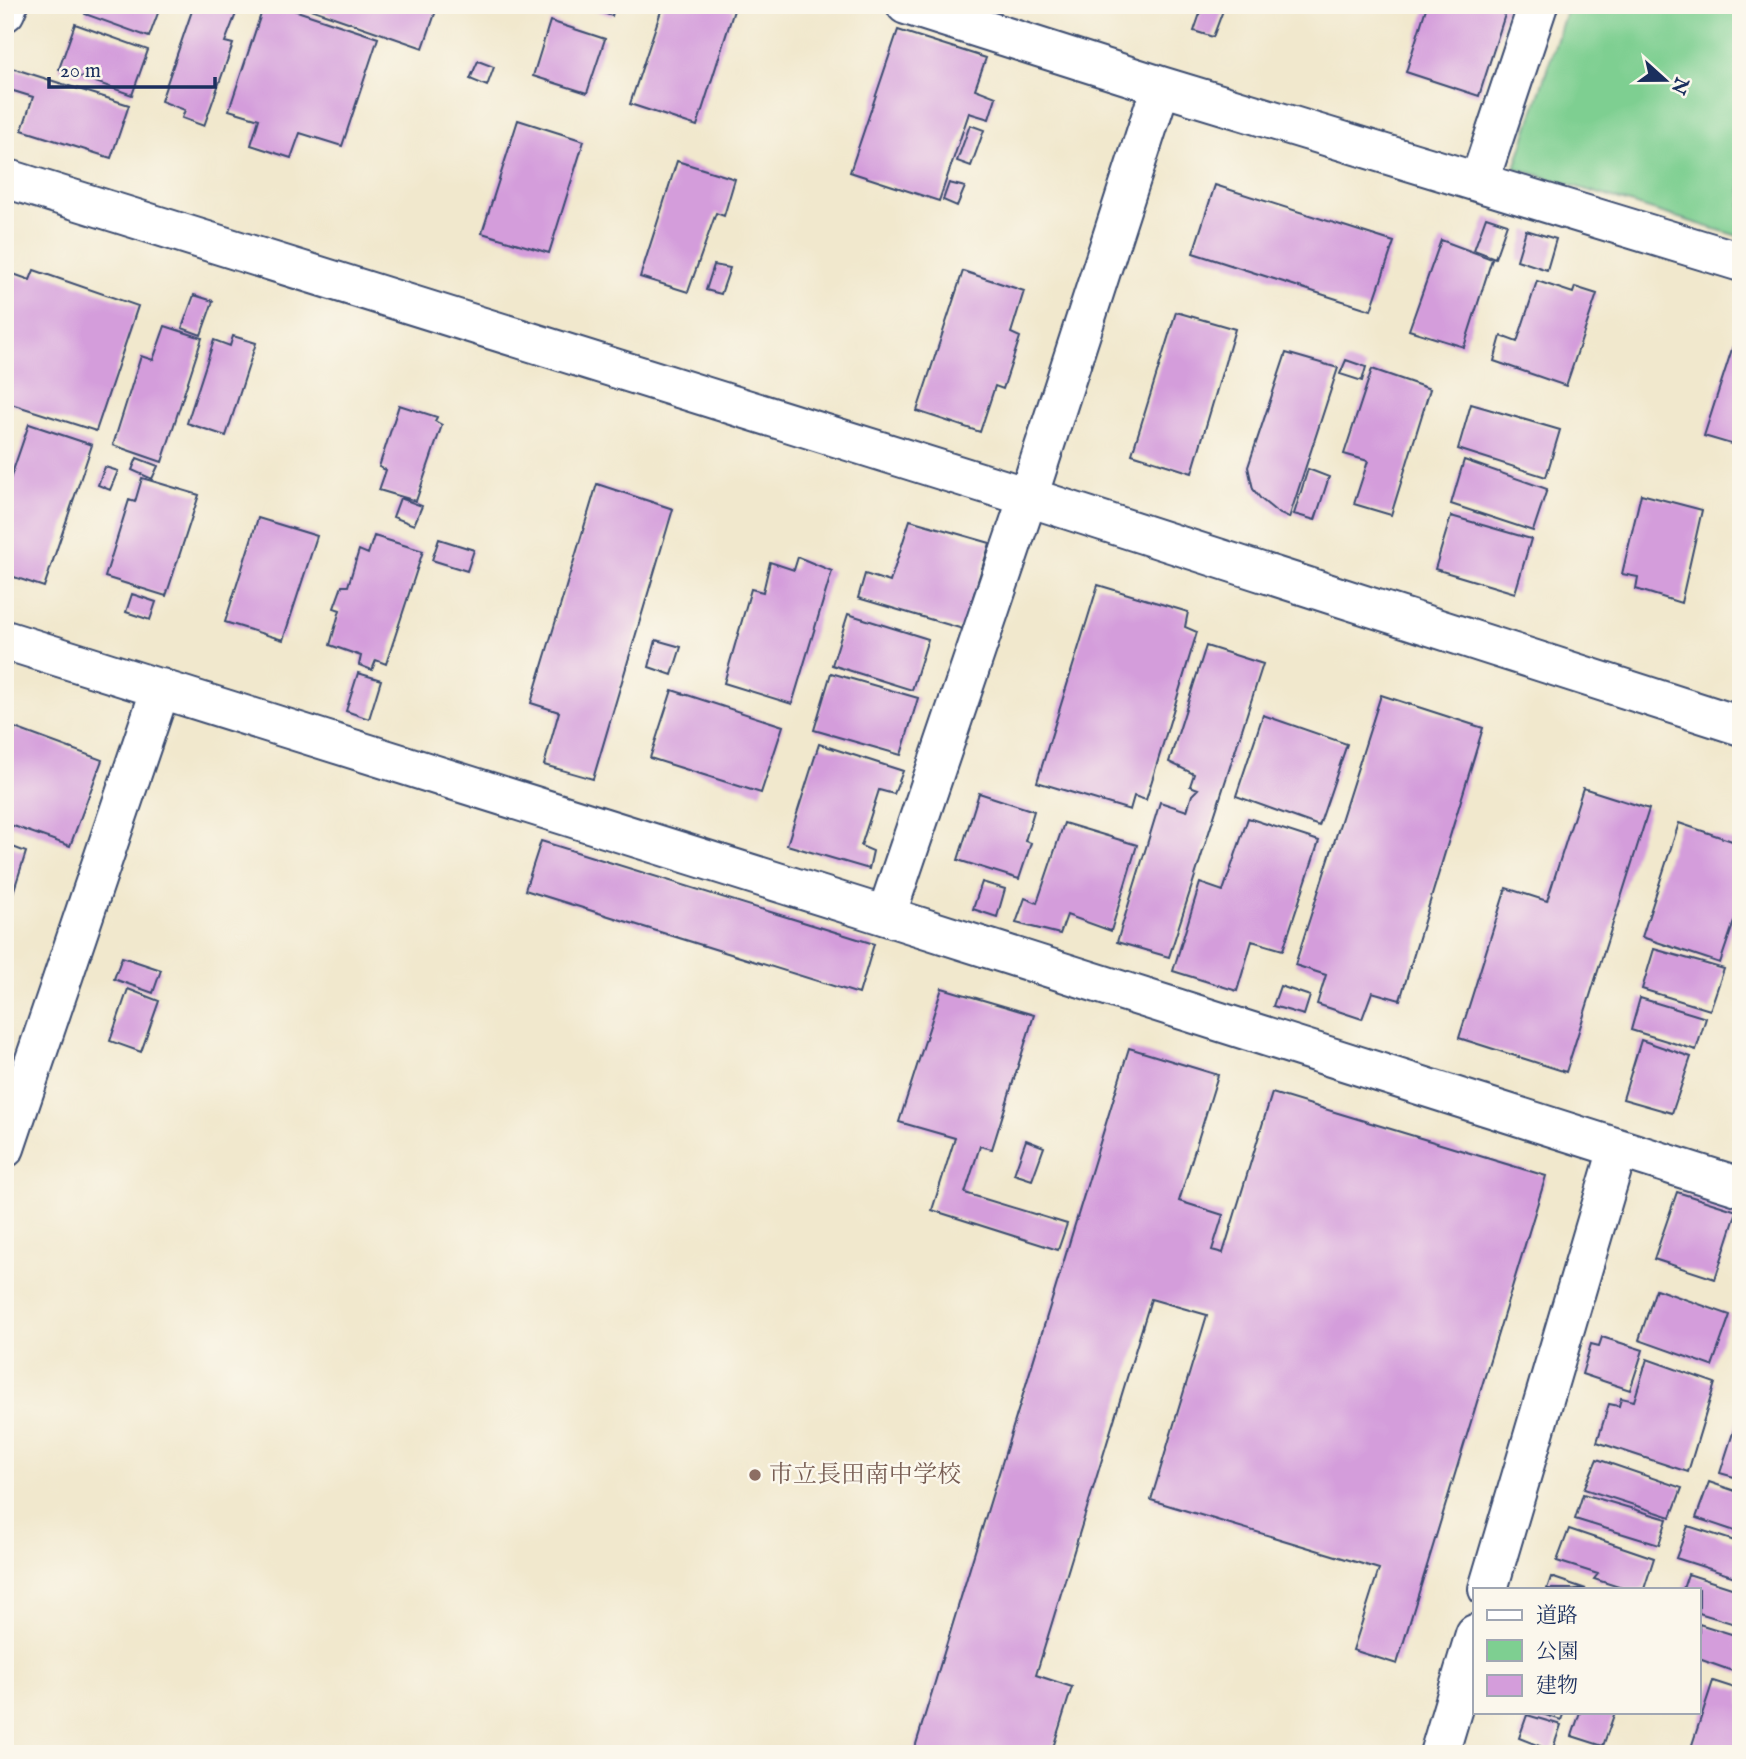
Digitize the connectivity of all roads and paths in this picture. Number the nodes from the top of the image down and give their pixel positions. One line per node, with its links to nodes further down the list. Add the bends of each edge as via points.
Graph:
1 (8, 5): 4 (street)
2 (906, 5): 5 (street)
3 (1538, 5): 7 (street)
4 (5, 12)
5 (1161, 86): 7 (street); 9 (street)
6 (5, 178): 9 (street)
7 (1479, 182): 8 (street)
8 (1741, 262)
9 (1028, 497): 12 (street); 13 (street)
10 (5, 640): 11 (street)
11 (161, 688): 13 (street); 14 (street)
12 (1741, 726)
13 (886, 916): 15 (street)
14 (5, 1148)
15 (1618, 1149): 16 (street); 17 (street)
16 (1741, 1186)
17 (1488, 1588)
18 (1473, 1642): 19 (street)
19 (1447, 1752)

